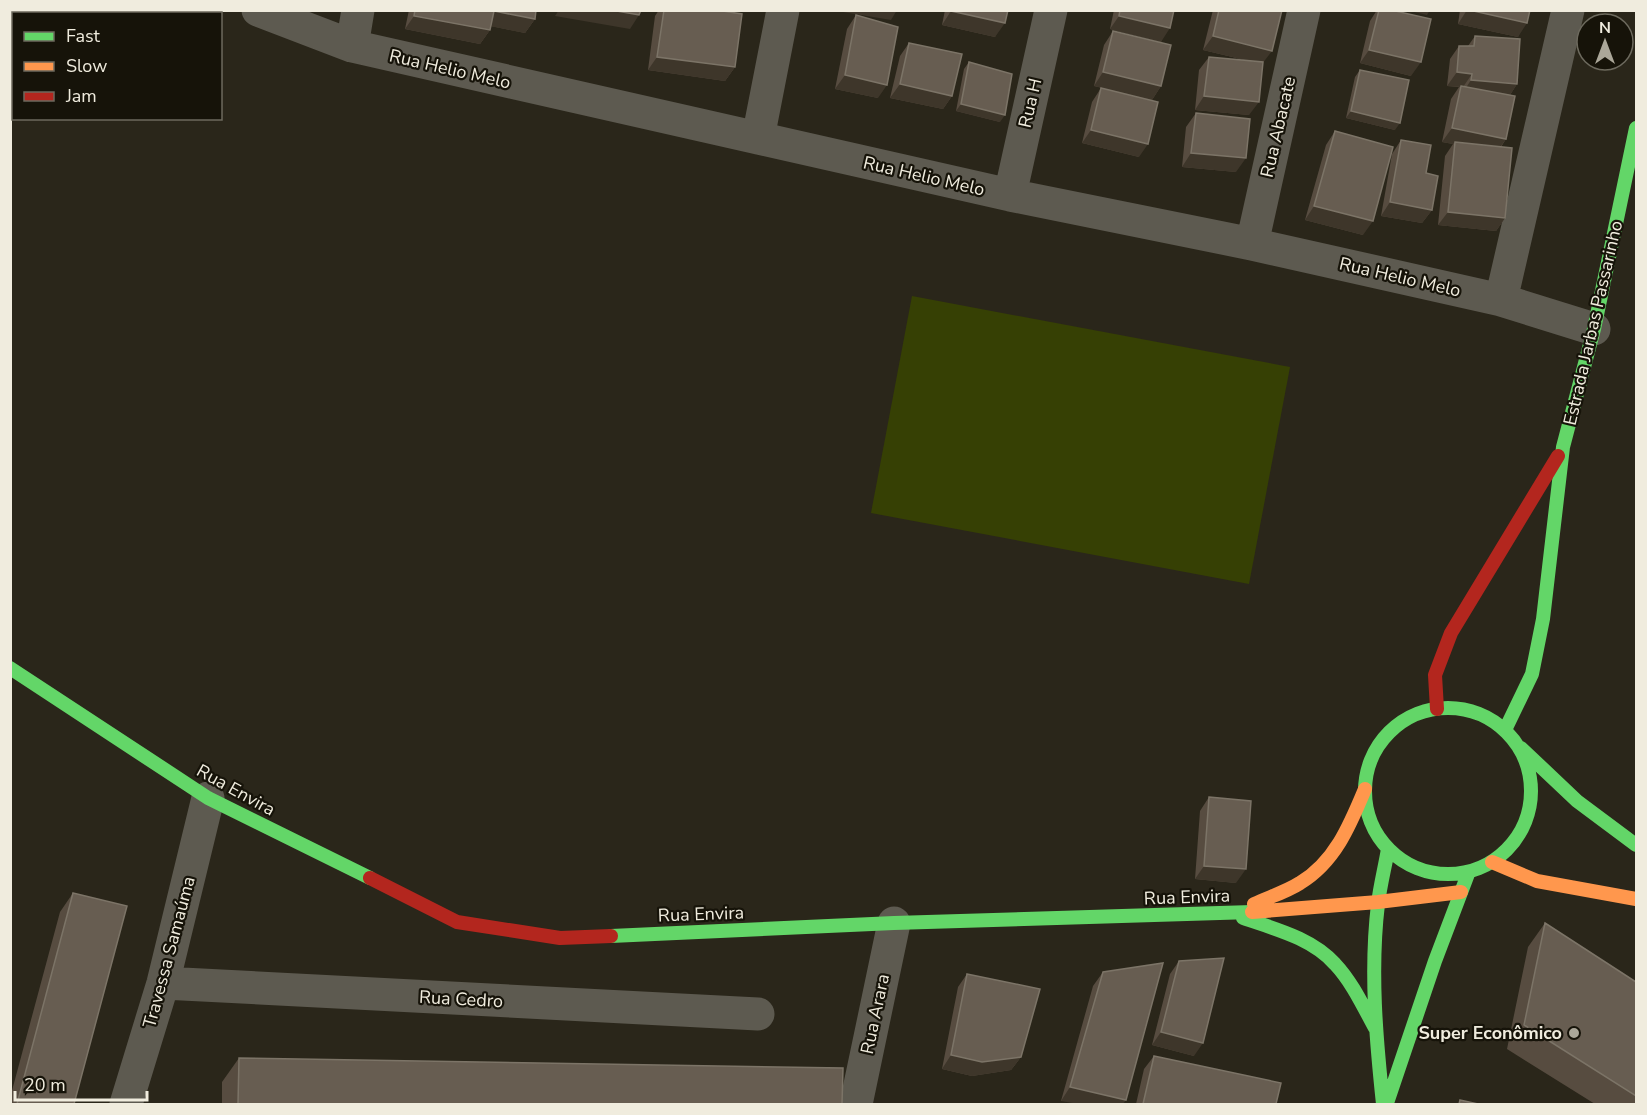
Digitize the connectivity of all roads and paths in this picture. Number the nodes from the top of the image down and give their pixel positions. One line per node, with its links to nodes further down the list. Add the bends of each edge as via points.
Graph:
1 (258, 10): 7 (street, Rua Helio Melo)
2 (358, 10): 7 (street)
3 (783, 10): 9 (street)
4 (1051, 10): 10 (street, Rua H)
5 (1304, 10): 11 (street, Rua Abacate)
6 (1568, 10): 12 (street)
7 (352, 46): 9 (street, Rua Helio Melo)
8 (1636, 128): 13 (street, Estrada Jarbas Passarinho)
9 (758, 138): 10 (street, Rua Helio Melo)
10 (1010, 195): 11 (street, Rua Helio Melo)
11 (1252, 244): 12 (street, Rua Helio Melo)
12 (1502, 300): 13 (street, Rua Helio Melo)
13 (1594, 329): 14 (street, Estrada Jarbas Passarinho)
14 (1563, 447): 16 (street, Estrada Jarbas Passarinho, via 1451,633 1434,675); 17 (street, Estrada Jarbas Passarinho, via 1535,663)
15 (10, 668): 20 (street, Rua Envira)
16 (1437, 709): 17 (street, via 1473,712); 19 (street, via 1414,715 1395,727 1379,745 1369,766)
17 (1505, 730): 18 (street)
18 (1516, 742): 21 (street, via 1577,801); 23 (street, via 1529,767 1532,794 1527,821 1513,844)
19 (1365, 789): 22 (street, via 1367,811); 28 (street, via 1345,836 1324,866 1301,883)
20 (208, 798): 29 (street, Rua Envira, via 458,922 560,938); 30 (street, Travessa Samaúma)
21 (1636, 845)
22 (1388, 849): 24 (street, via 1416,868 1451,875); 27 (street)
23 (1492, 862): 24 (street); 26 (street, via 1538,880)
24 (1468, 873): 25 (street)
25 (1461, 892): 27 (street, Rua Envira); 35 (street)
26 (1636, 899)
27 (1378, 902): 28 (street, Rua Envira); 32 (street)
28 (1233, 914): 29 (street, Rua Envira); 32 (street, via 1299,939 1329,957)
29 (894, 923): 34 (street, Rua Arara)
30 (163, 983): 31 (street, Rua Cedro); 33 (street, Travessa Samaúma)
31 (758, 1014)
32 (1376, 1028): 35 (street)
33 (126, 1104)
34 (856, 1104)
35 (1384, 1104)

